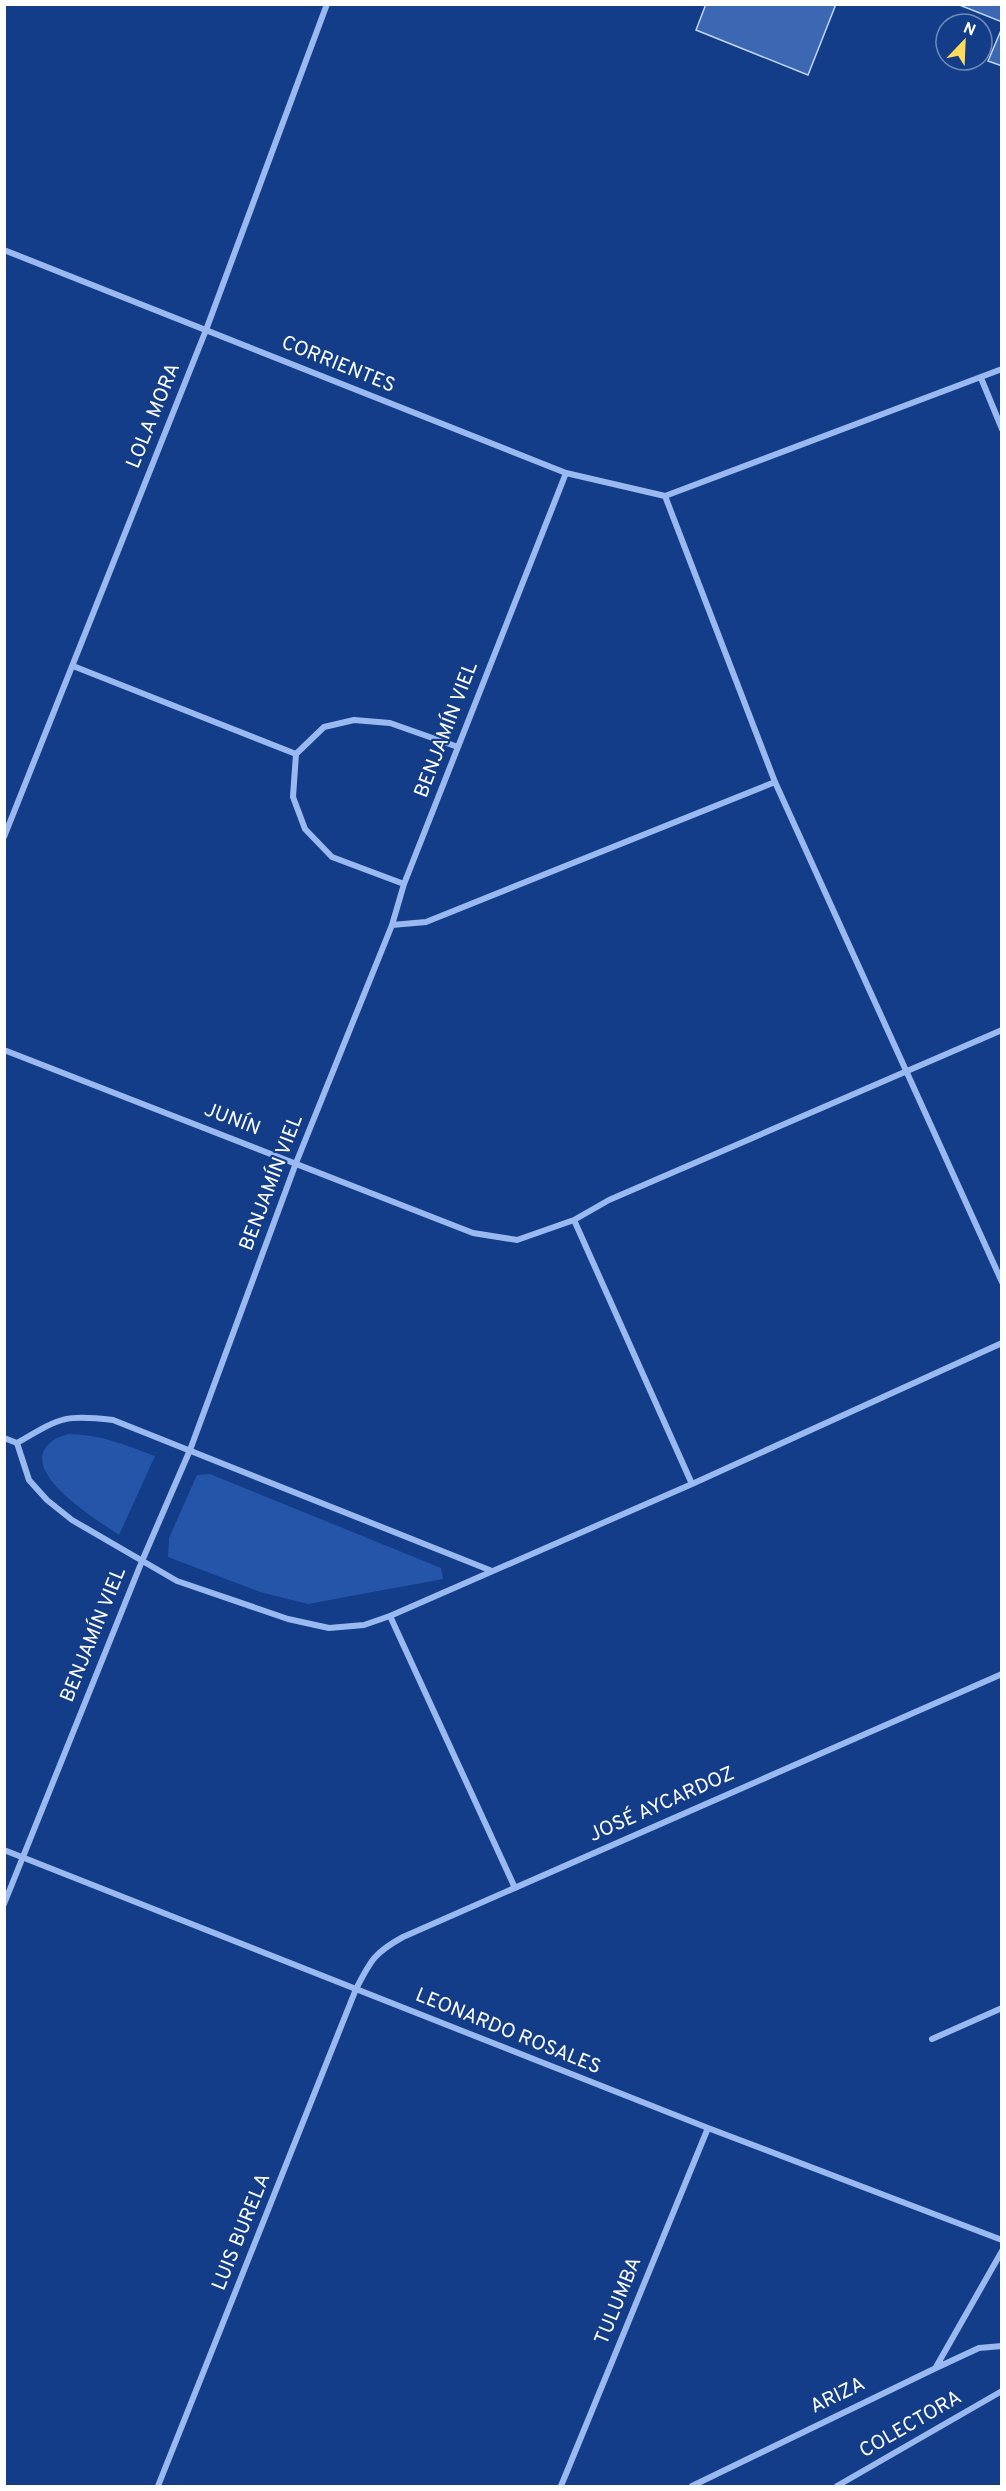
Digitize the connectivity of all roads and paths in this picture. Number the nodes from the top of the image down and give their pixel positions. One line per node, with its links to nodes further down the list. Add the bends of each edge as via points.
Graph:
1 (327, 4): 3 (street, LOLA MORA)
2 (4, 250): 3 (street, CORRIENTES)
3 (206, 330): 7 (street, CORRIENTES); 9 (street, LOLA MORA)
4 (1002, 369): 5 (street)
5 (981, 378): 6 (street); 8 (street)
6 (1002, 429)
7 (566, 473): 8 (street, CORRIENTES); 10 (street, BENJAMÍN VIEL)
8 (664, 496): 12 (street)
9 (72, 666): 11 (street); 13 (street, LOLA MORA)
10 (458, 747): 11 (street, via 390,723 354,720 324,727); 14 (street, BENJAMÍN VIEL)
11 (296, 754): 14 (street, via 293,797 304,829 332,857)
12 (775, 782): 15 (street, via 426,922); 18 (street)
13 (4, 837)
14 (404, 884): 15 (street, BENJAMÍN VIEL)
15 (392, 925): 19 (street, BENJAMÍN VIEL)
16 (1002, 1030): 18 (street)
17 (4, 1050): 19 (street, JUNÍN)
18 (907, 1071): 20 (street, via 609,1200); 21 (street)
19 (296, 1163): 20 (street, JUNÍN, via 473,1233 517,1240); 25 (street, BENJAMÍN VIEL)
20 (574, 1220): 26 (street)
21 (1002, 1282)
22 (1002, 1343): 26 (street)
23 (4, 1438): 24 (street)
24 (17, 1443): 25 (street, via 57,1420 79,1416 113,1420); 27 (street, via 29,1480 47,1500 72,1520)
25 (190, 1450): 27 (street, BENJAMÍN VIEL); 28 (street)
26 (692, 1484): 28 (street)
27 (142, 1560): 29 (street, via 177,1581 288,1619 329,1628 364,1625); 32 (street, BENJAMÍN VIEL)
28 (492, 1571): 29 (street)
29 (390, 1616): 33 (street)
30 (1002, 1674): 33 (street, JOSÉ AYCARDOZ)
31 (4, 1850): 32 (street, LEONARDO ROSALES)
32 (22, 1857): 34 (street, BENJAMÍN VIEL); 35 (street, LEONARDO ROSALES)
33 (514, 1888): 35 (street, JOSÉ AYCARDOZ, via 382,1948)
34 (4, 1904)
35 (356, 1989): 38 (street, LEONARDO ROSALES); 44 (street, LUIS BURELA)
36 (1002, 2008): 37 (street)
37 (932, 2039)
38 (708, 2128): 39 (street, LEONARDO ROSALES); 45 (street, TULUMBA)
39 (1002, 2240)
40 (1002, 2251): 42 (street)
41 (1002, 2346): 42 (street, ARIZA, via 979,2348)
42 (936, 2368): 46 (street, ARIZA)
43 (1002, 2391): 47 (street, COLECTORA)
44 (158, 2487)
45 (561, 2487)
46 (692, 2487)
47 (837, 2487)

